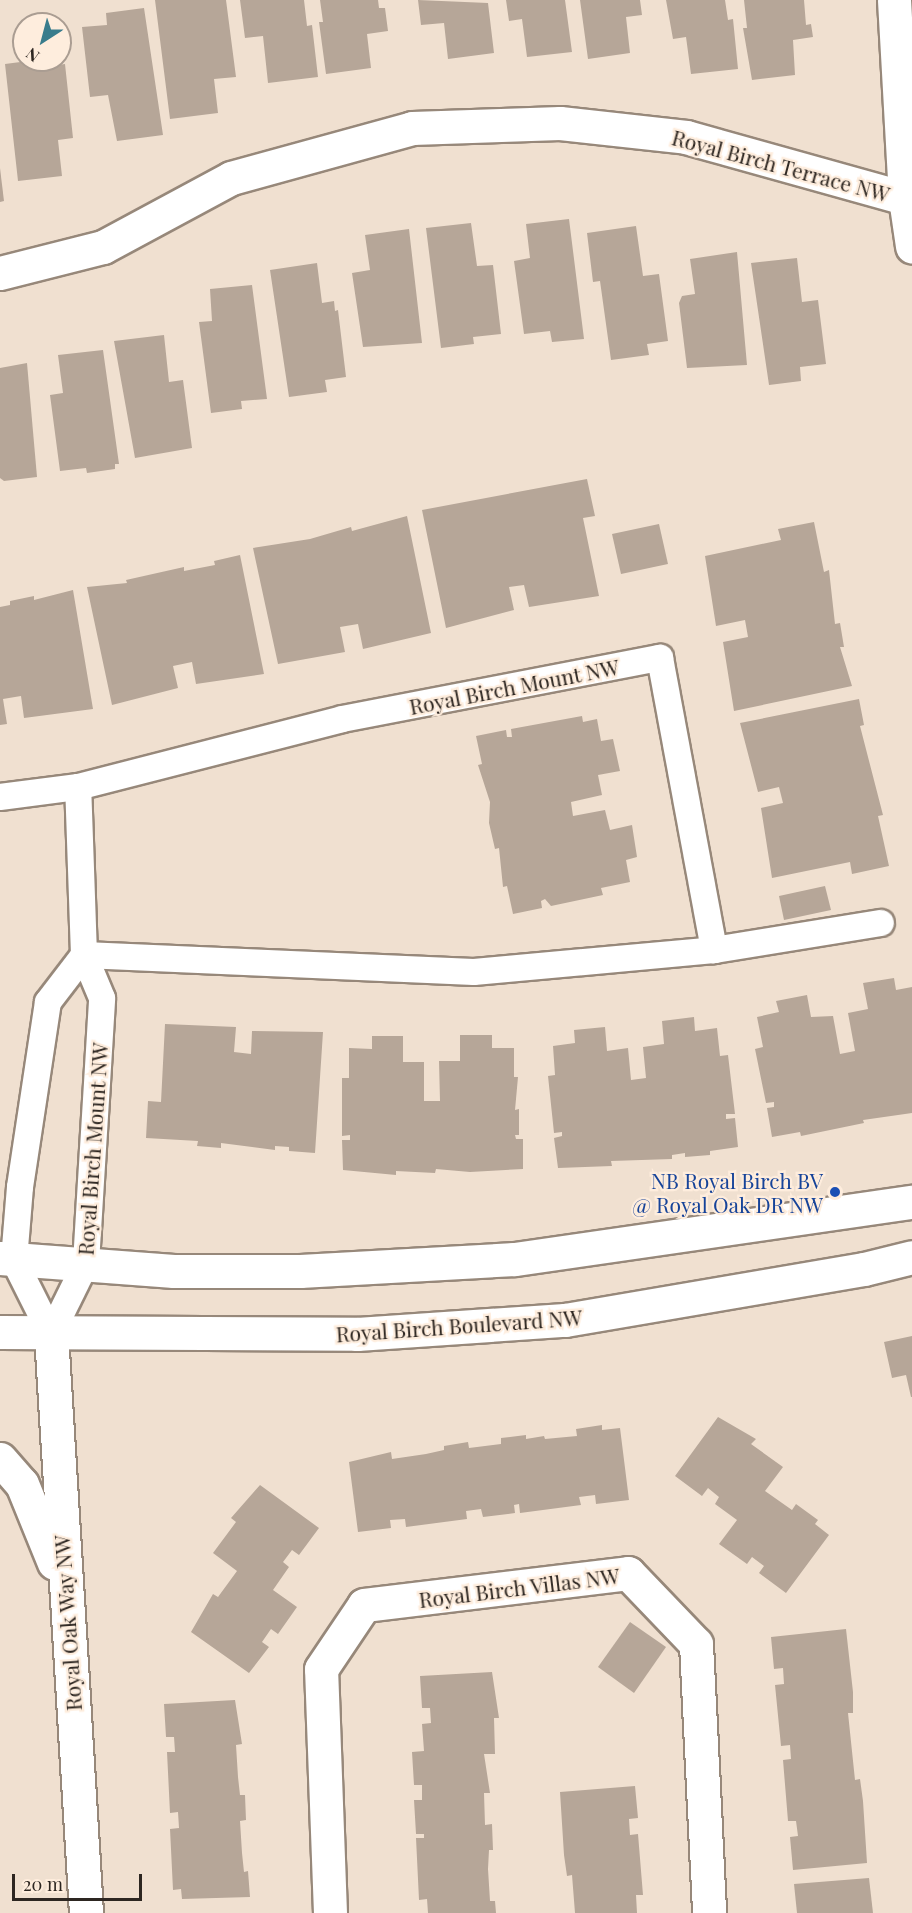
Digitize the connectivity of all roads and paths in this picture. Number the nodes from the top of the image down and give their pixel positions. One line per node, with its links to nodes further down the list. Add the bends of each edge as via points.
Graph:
1 (894, 0): 2 (street)
2 (908, 199): 3 (street); 4 (street, Royal Birch Terrace NW, via 686,137 560,123 412,128 231,178 103,247)
3 (912, 246)
4 (0, 273)
5 (78, 787): 6 (lane, Royal Birch Mount NW); 8 (lane, Royal Birch Mount NW, via 342,719 660,658); 9 (lane, Royal Birch Mount NW)
6 (0, 797)
7 (881, 923): 8 (lane)
8 (714, 950): 9 (lane, via 474,972)
9 (84, 955): 12 (lane, via 48,1002); 13 (lane, Royal Birch Mount NW, via 102,998)
10 (912, 1202): 13 (street, via 515,1259 300,1271 174,1270)
11 (912, 1257): 15 (street, Royal Birch Boulevard NW, via 864,1269 565,1320 357,1334)
12 (7, 1259): 13 (street); 15 (lane)
13 (86, 1263): 15 (lane, Royal Birch Mount NW)
14 (0, 1332): 15 (street, Royal Birch Boulevard NW)
15 (51, 1334): 17 (street, Royal Oak Way NW)
16 (0, 1459): 17 (street, via 22,1484)
17 (64, 1586): 18 (street, Royal Oak Way NW)
18 (86, 1913)
19 (330, 1913): 20 (street, Royal Birch Villas NW, via 321,1669 364,1605 628,1573 696,1644)
20 (710, 1913)

